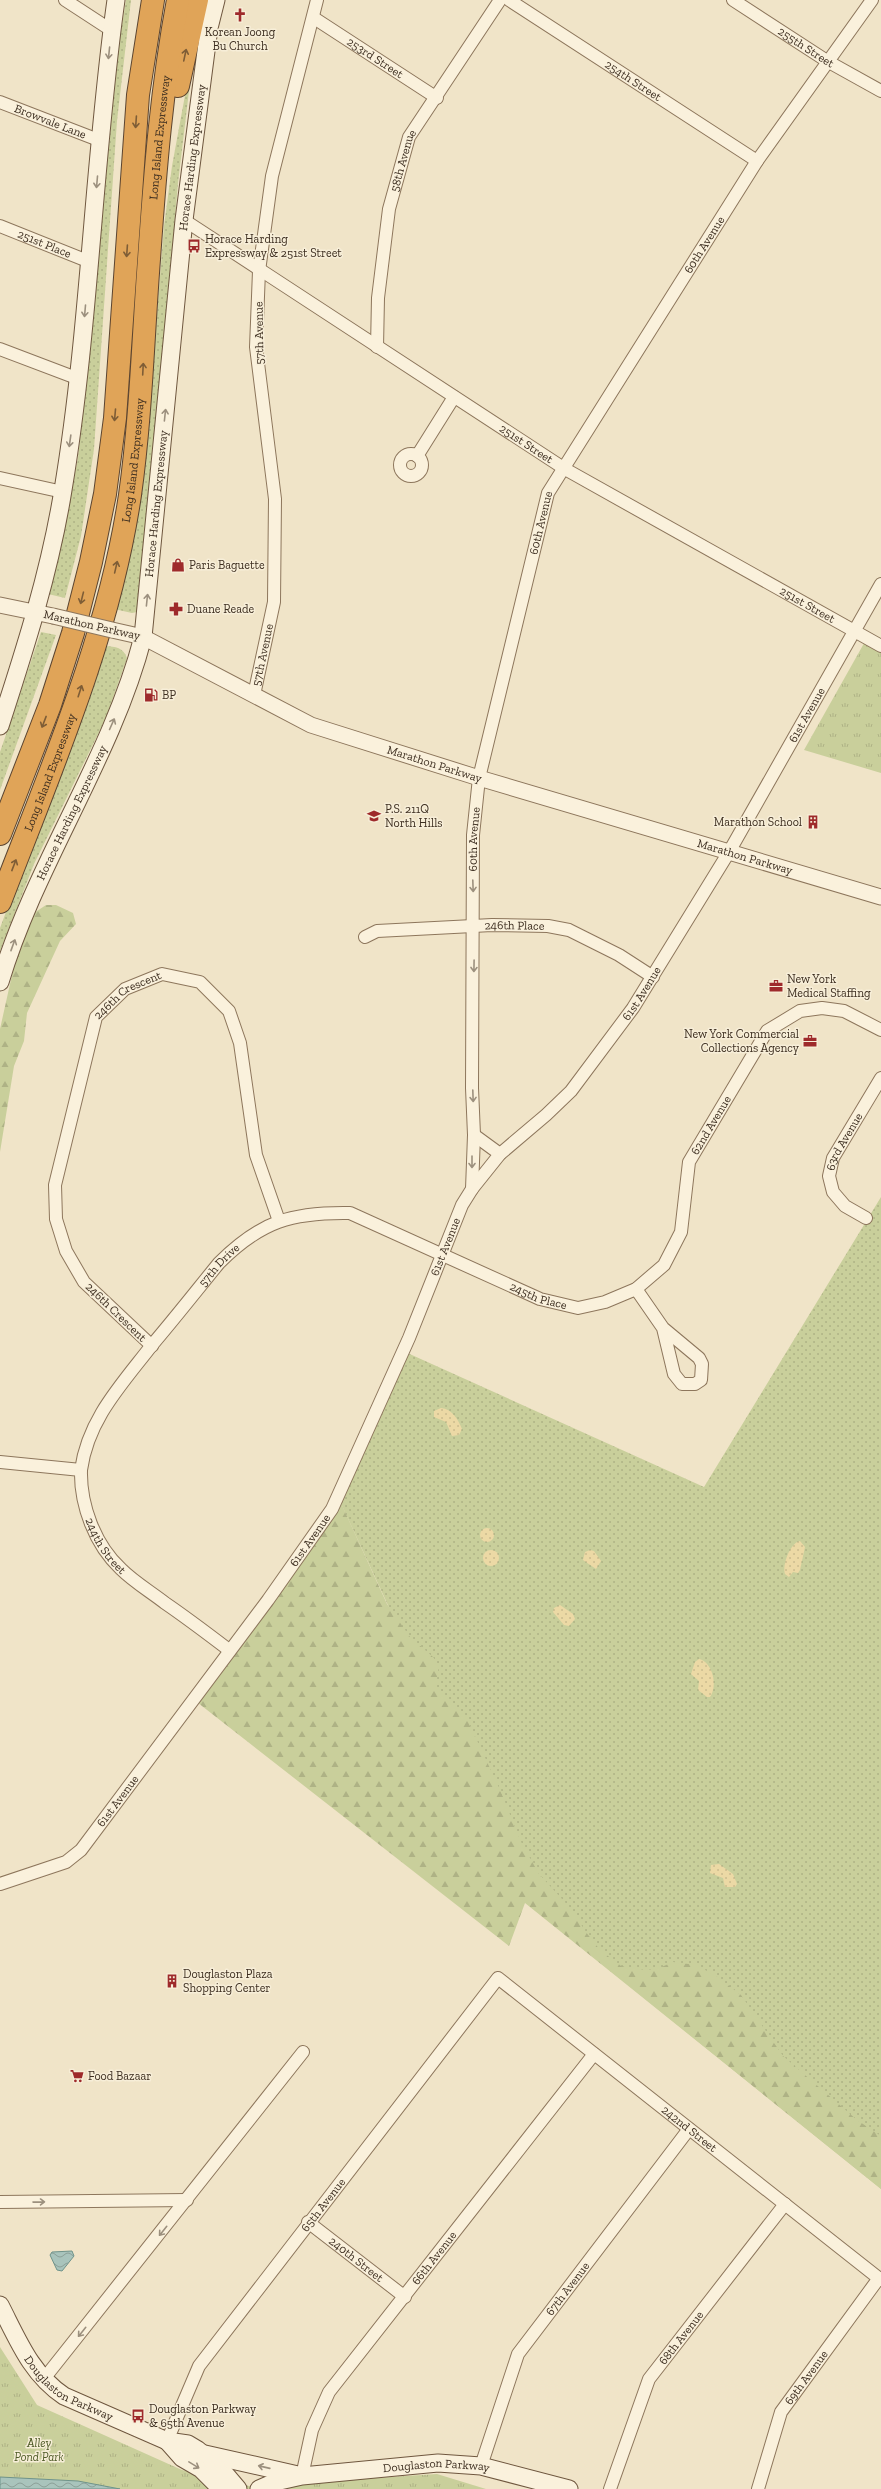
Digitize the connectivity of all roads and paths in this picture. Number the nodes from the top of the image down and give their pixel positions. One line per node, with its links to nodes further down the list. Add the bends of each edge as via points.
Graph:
1 (65, 0): 14 (street)
2 (116, 0): 14 (main road)
3 (142, 0): 17 (highway)
4 (153, 0): 17 (highway, Long Island Expressway)
5 (178, 0): 24 (highway, Long Island Expressway, via 163,98)
6 (197, 0): 24 (highway, one-way to 6, via 174,106)
7 (216, 0): 22 (main road, Horace Harding Expressway, via 209,28)
8 (317, 0): 13 (street, 57th Avenue)
9 (500, 0): 18 (street, 58th Avenue)
10 (509, 0): 21 (street, 254th Street)
11 (733, 0): 15 (street, 255th Street)
12 (872, 0): 15 (street, 60th Avenue)
13 (314, 18): 18 (street, 253rd Street); 26 (street, 57th Avenue, via 272,176)
14 (111, 30): 20 (main road, one-way to 20)
15 (827, 61): 16 (street, 255th Street); 21 (street, 60th Avenue)
16 (881, 91)
17 (138, 95): 44 (highway, Long Island Expressway, one-way to 44, via 115,418 105,494 73,633 50,704)
18 (437, 98): 27 (street, 58th Avenue, via 409,137 389,209 378,298)
19 (0, 102): 20 (street, Browvale Lane)
20 (100, 141): 25 (main road, one-way to 25)
21 (757, 161): 32 (street, 60th Avenue)
22 (184, 220): 26 (street, 251st Street); 39 (main road, Horace Harding Expressway, one-way to 22)
23 (0, 226): 25 (street, 251st Place)
24 (148, 259): 47 (highway, Long Island Expressway, one-way to 24, via 71,719 97,641 116,568 130,497 140,417)
25 (90, 262): 29 (main road, one-way to 29)
26 (259, 271): 27 (street, 251st Street); 41 (street, 57th Avenue, via 256,347 275,499 274,602)
27 (377, 347): 30 (street, 251st Street)
28 (0, 348): 29 (street)
29 (79, 379): 34 (main road, one-way to 34)
30 (454, 397): 31 (street); 32 (street, 251st Street)
31 (417, 456)
32 (565, 469): 38 (street, 251st Street); 43 (street, 60th Avenue, via 548,493)
33 (0, 478): 34 (street)
34 (63, 492): 37 (main road)
35 (881, 584): 38 (street, 61st Avenue)
36 (0, 604): 37 (street, Marathon Parkway)
37 (36, 612): 39 (street, Marathon Parkway, bridge); 42 (main road)
38 (855, 631): 40 (street, 251st Street); 45 (street, 61st Avenue)
39 (143, 637): 41 (street, Marathon Parkway); 51 (main road, Horace Harding Expressway, one-way to 39, via 42,873 131,680)
40 (881, 646)
41 (254, 695): 43 (street, Marathon Parkway, via 311,725)
42 (0, 726)
43 (479, 778): 45 (street, Marathon Parkway); 48 (street, 60th Avenue, one-way to 48, via 472,855)
44 (0, 834)
45 (729, 852): 46 (street, Marathon Parkway); 50 (street, 61st Avenue)
46 (881, 897)
47 (0, 902)
48 (474, 927): 49 (street, 246th Place, via 378,931); 50 (street, 246th Place, via 548,926 569,930 619,955); 54 (street, 60th Avenue, one-way to 54)
49 (365, 937)
50 (653, 977): 55 (street, 61st Avenue, via 612,1039 571,1091)
51 (0, 982)
52 (881, 1030): 60 (street, 62nd Avenue, via 844,1011 822,1008 800,1011 767,1031 689,1162 681,1232 668,1258 664,1265)
53 (881, 1078): 57 (street, 63rd Avenue, via 833,1158 829,1176 833,1192 845,1206)
54 (474, 1135): 55 (street); 56 (street, 60th Avenue, one-way to 56)
55 (500, 1154): 56 (street, 61st Avenue)
56 (472, 1189): 59 (street, 61st Avenue, via 462,1205)
57 (866, 1218)
58 (279, 1221): 59 (street, 57th Drive, via 317,1212 350,1213); 62 (street, 57th Drive, via 259,1229 239,1243 219,1263); 62 (street, 246th Crescent, via 256,1155 240,1043 229,1011 200,982 162,974 125,989 96,1017 55,1185 56,1219 66,1251 84,1282)
59 (444, 1255): 60 (street, 245th Place, via 540,1299 562,1306 578,1308 605,1302); 65 (street, 61st Avenue, via 332,1509)
60 (636, 1289): 61 (street)
61 (663, 1328)
62 (152, 1346): 64 (street, 57th Drive, via 99,1415 88,1440)
63 (0, 1462): 64 (street)
64 (80, 1470): 65 (street, 244th Street, via 87,1512 98,1539 112,1560)
65 (229, 1650): 66 (street, 61st Avenue, via 81,1850 66,1862)
66 (0, 1884)
67 (498, 1978): 69 (street, 242nd Street); 74 (street, 65th Avenue)
68 (303, 2052): 71 (street)
69 (594, 2054): 70 (street, 242nd Street); 76 (street, 66th Avenue)
70 (689, 2129): 73 (street, 242nd Street); 81 (street, 67th Avenue, via 518,2354)
71 (187, 2200): 72 (street, one-way to 71); 78 (street, one-way to 78)
72 (0, 2202)
73 (785, 2204): 75 (street, 242nd Street); 88 (street, 68th Avenue, via 649,2379)
74 (308, 2222): 76 (street, 240th Street); 79 (street, 65th Avenue, via 199,2366)
75 (880, 2279): 89 (street, 69th Avenue, via 781,2412)
76 (405, 2297): 82 (street, 66th Avenue, via 329,2392 312,2430)
77 (0, 2305): 78 (main road, Douglaston Parkway, via 27,2359)
78 (43, 2380): 79 (main road, Douglaston Parkway, via 64,2396)
79 (167, 2441): 80 (main road, Douglaston Parkway, via 188,2444); 83 (main road, Douglaston Parkway, one-way to 83, via 182,2458 201,2469)
80 (203, 2453): 82 (main road, Douglaston Parkway, one-way to 80); 84 (main road, Douglaston Parkway)
81 (481, 2466): 82 (main road, Douglaston Parkway, via 438,2463); 87 (main road, Douglaston Parkway)
82 (302, 2476): 85 (main road, Douglaston Parkway, via 275,2482); 86 (main road)
83 (221, 2489)
84 (238, 2489)
85 (259, 2489)
86 (285, 2489)
87 (569, 2489)
88 (610, 2489)
89 (758, 2489)

